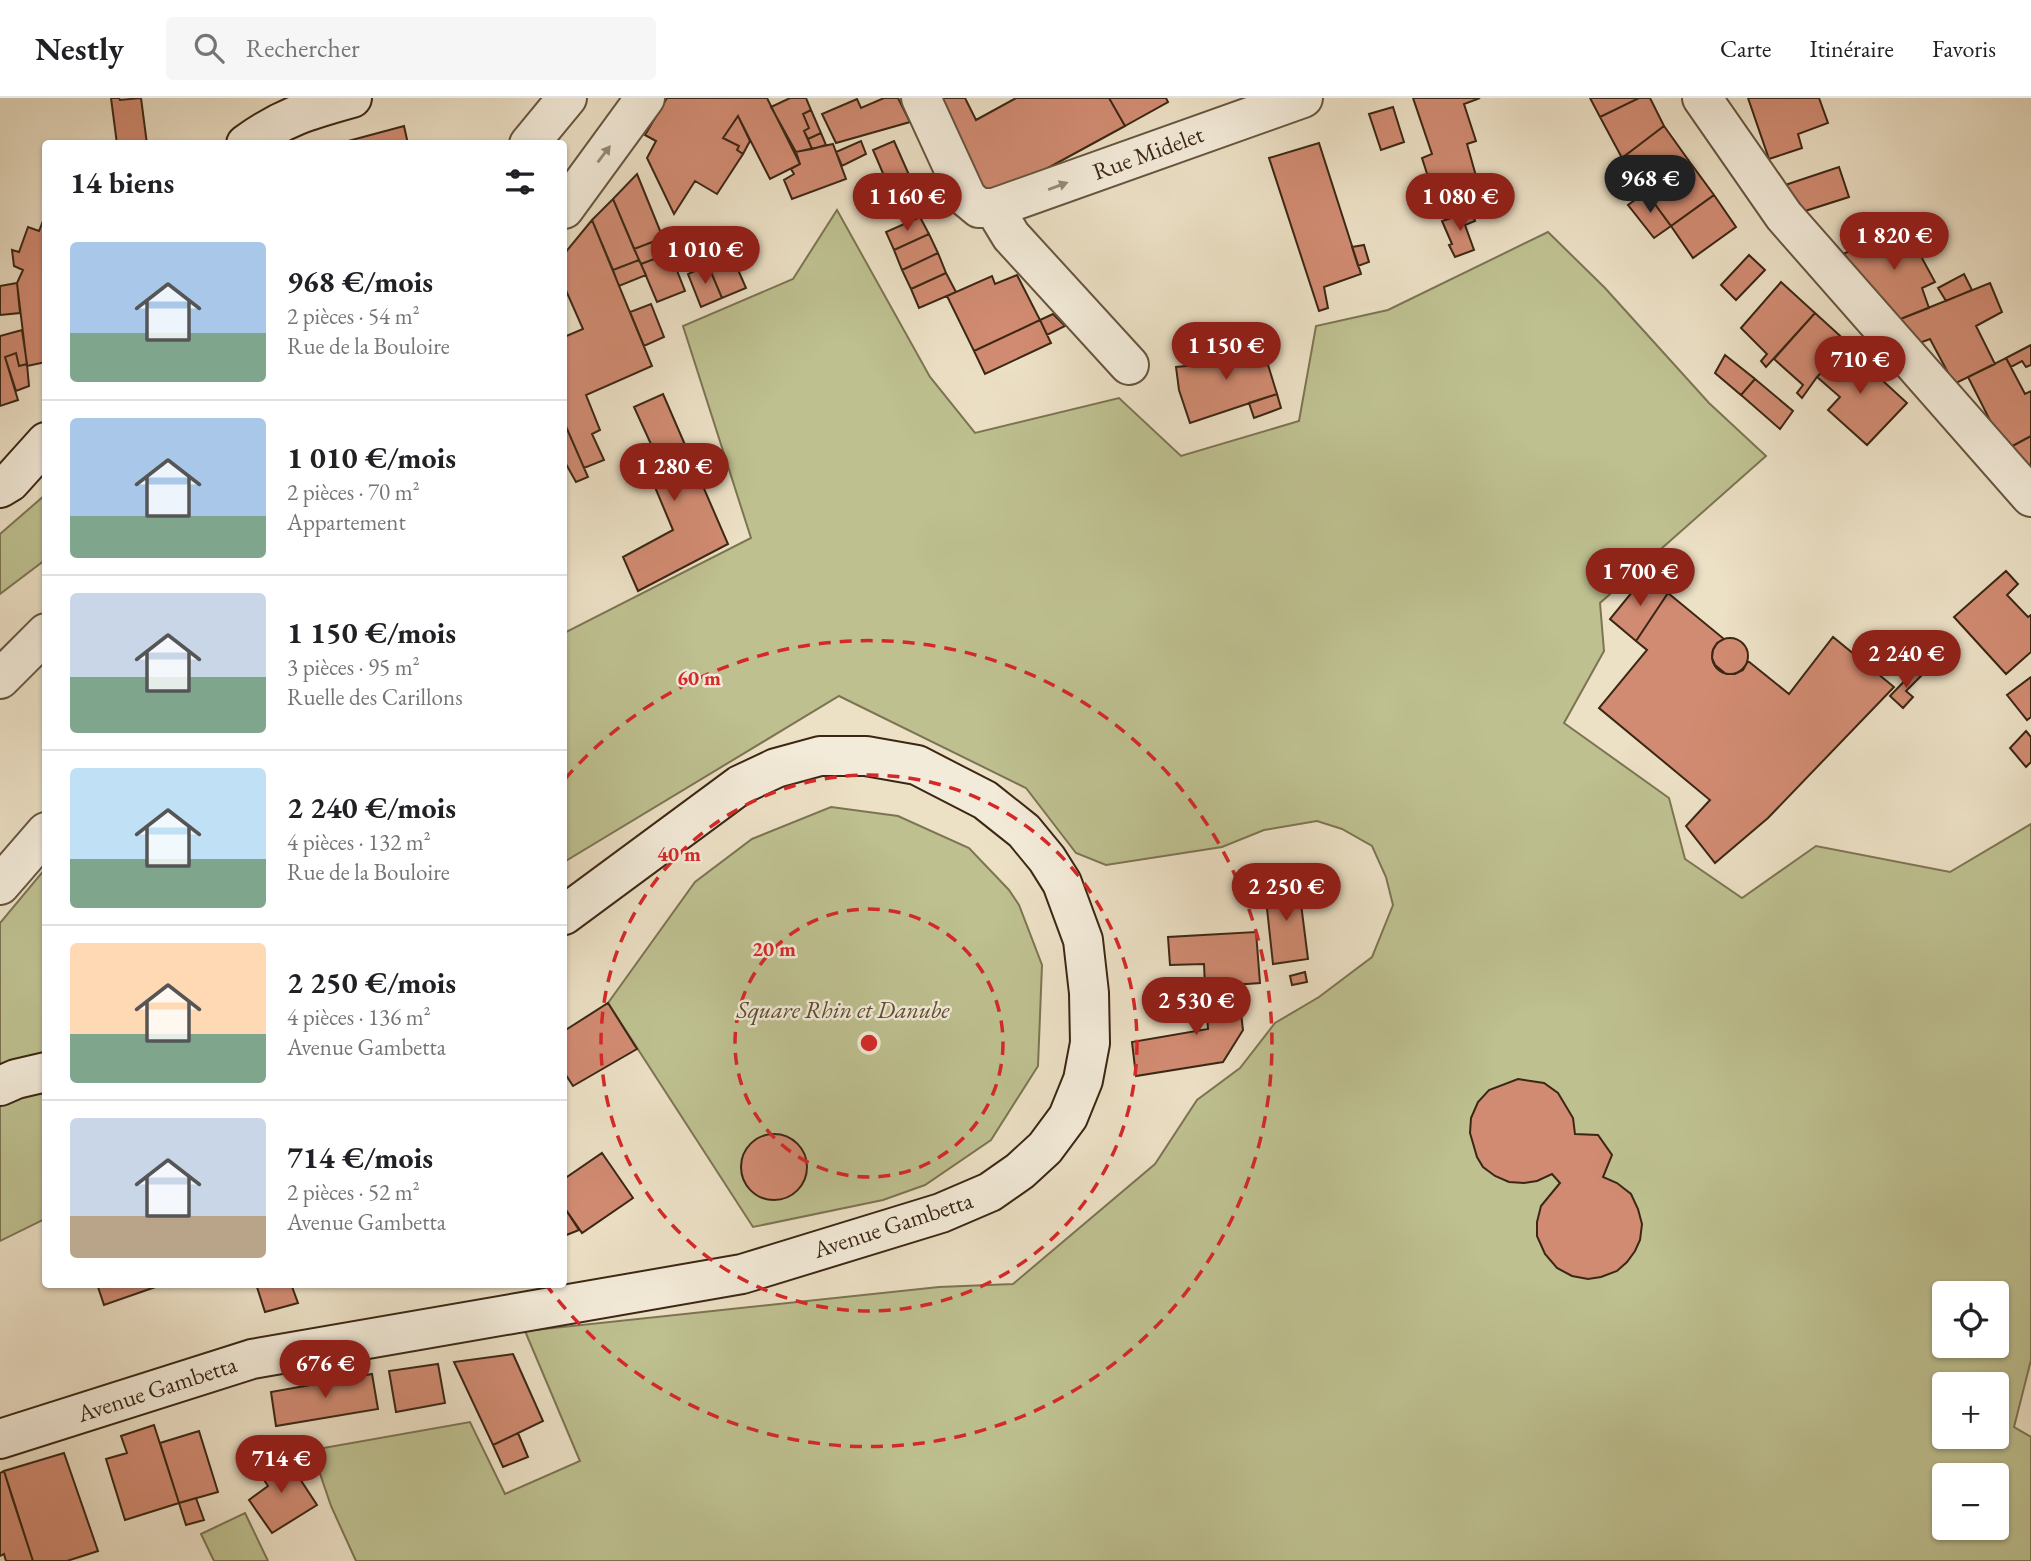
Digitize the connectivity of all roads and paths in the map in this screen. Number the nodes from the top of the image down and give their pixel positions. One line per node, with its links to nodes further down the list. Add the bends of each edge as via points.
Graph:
1 (352, 98): 7 (main road, via 298,113)
2 (567, 98): 8 (main road)
3 (645, 98): 9 (main road, one-way to 3)
4 (920, 98): 10 (main road, via 967,198 979,208)
5 (1303, 98): 10 (main road, Rue Midelet, one-way to 5)
6 (1702, 98): 14 (main road, via 1784,216)
7 (251, 140)
8 (532, 140)
9 (567, 205)
10 (994, 208): 11 (main road, via 1011,236)
11 (1129, 365)
12 (42, 446): 13 (main road)
13 (0, 488)
14 (2031, 497)
15 (42, 637): 16 (main road)
16 (0, 679)
17 (42, 837): 18 (main road)
18 (0, 885)
19 (567, 913): 22 (main road, Avenue Gambetta, via 740,785 776,768 820,756 866,756 917,765 985,800 1024,831 1062,883 1083,940 1089,993 1090,1043 1083,1080 1068,1117 1028,1164 990,1192 941,1213 742,1274 252,1359)
20 (42, 1073): 21 (main road)
21 (0, 1086)
22 (0, 1438)

